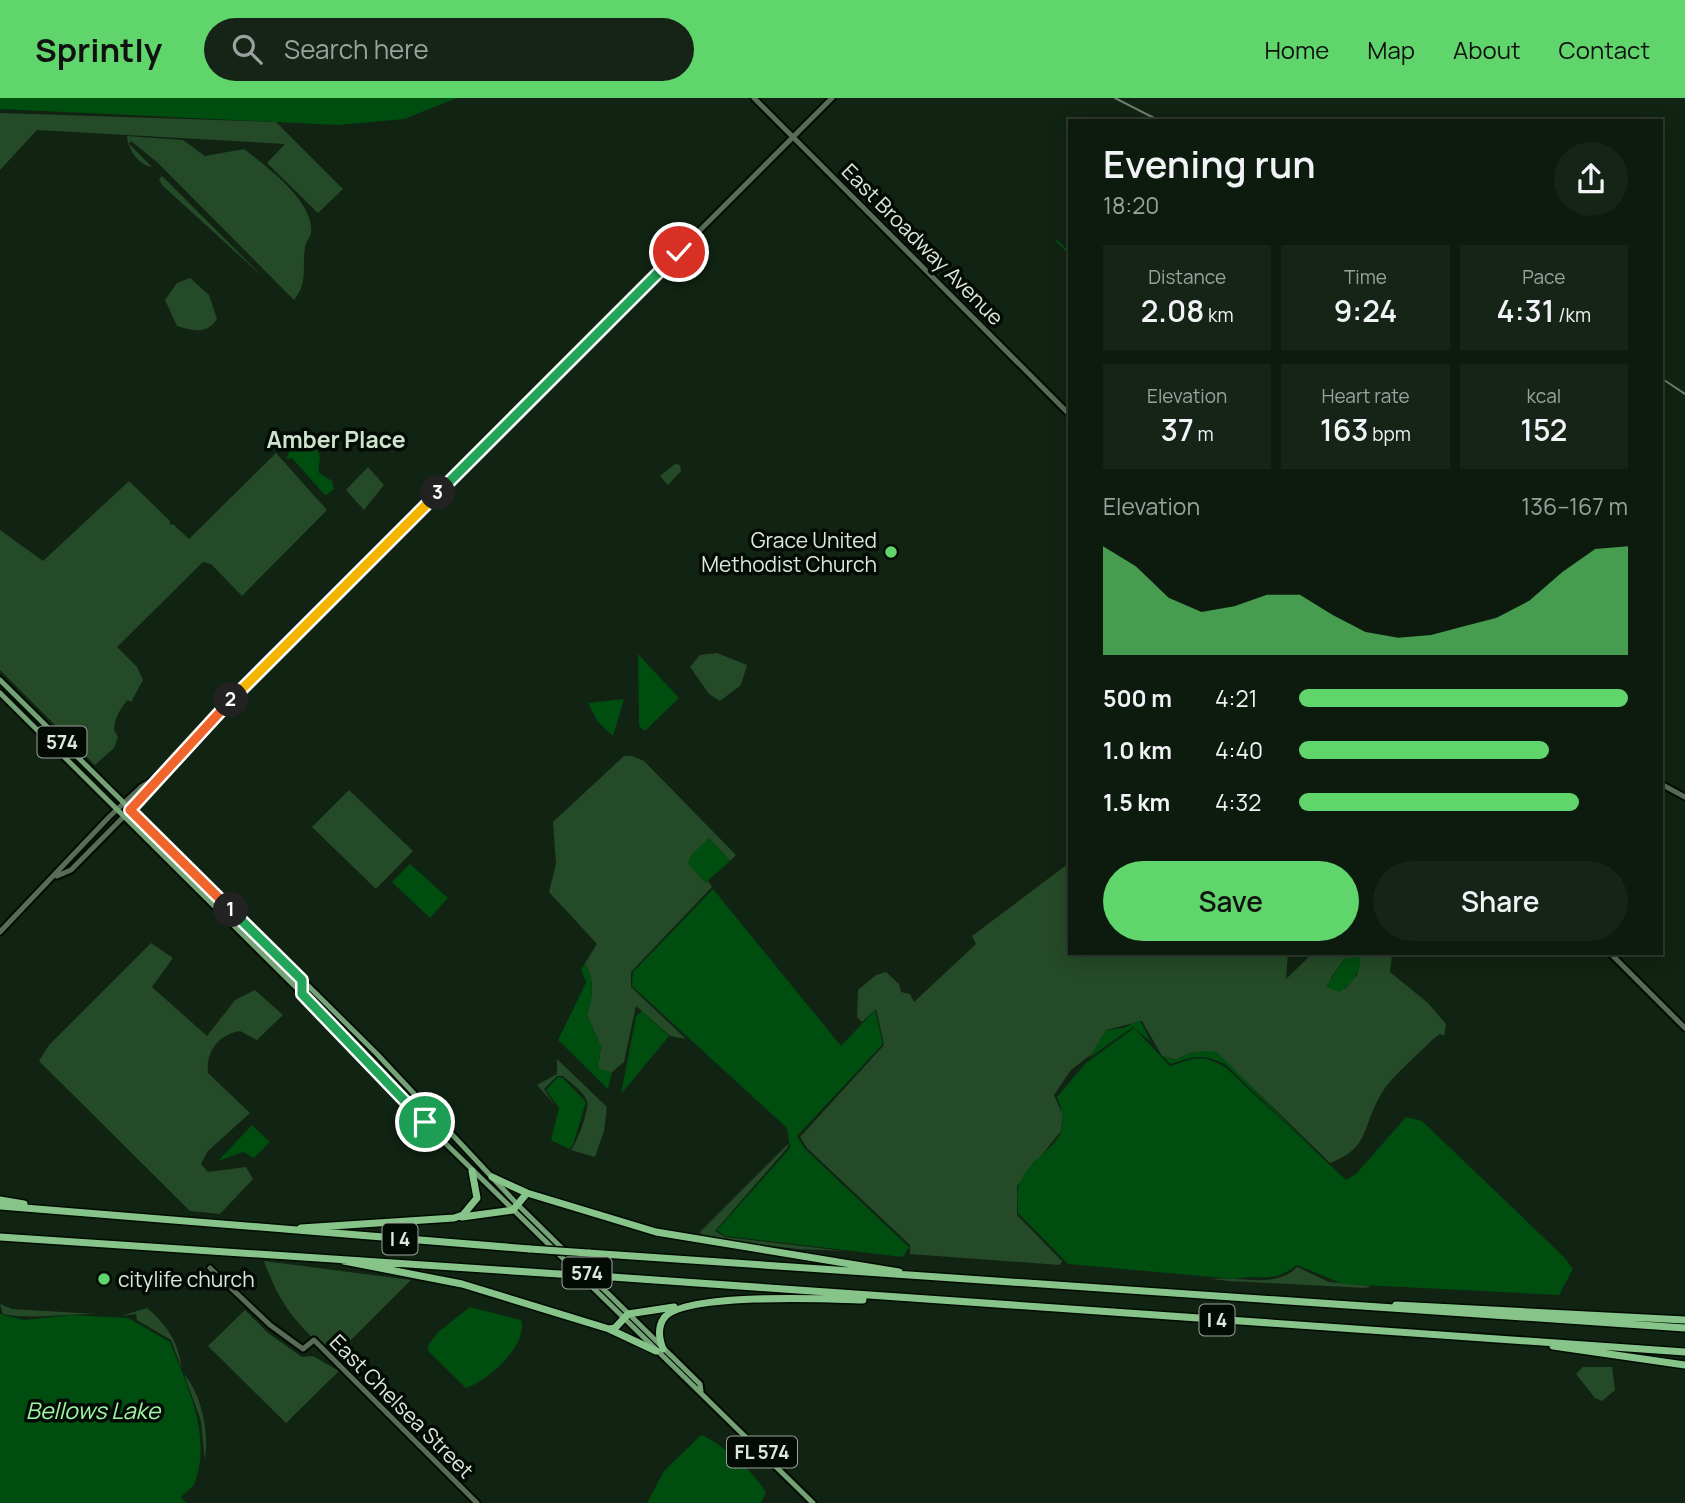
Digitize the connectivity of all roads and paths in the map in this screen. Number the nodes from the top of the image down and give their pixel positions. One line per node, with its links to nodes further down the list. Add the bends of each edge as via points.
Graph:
1 (754, 98): 3 (street, East Broadway Avenue)
2 (832, 98): 3 (street)
3 (793, 137): 4 (street, East Broadway Avenue); 7 (street)
4 (1068, 413)
5 (0, 680): 10 (main road, 574)
6 (0, 693): 12 (main road)
7 (161, 775): 10 (street); 11 (street)
8 (1663, 784): 9 (street)
9 (1685, 797)
10 (124, 804): 11 (main road, 574); 12 (street)
11 (130, 810): 13 (street); 18 (main road, 574)
12 (116, 811): 13 (main road); 14 (street)
13 (123, 818): 14 (street, via 71,870); 17 (main road)
14 (57, 876): 15 (street)
15 (0, 932)
16 (1612, 955): 20 (street)
17 (287, 979): 18 (main road); 19 (main road)
18 (302, 980): 19 (main road); 22 (main road, 574)
19 (302, 994): 21 (main road)
20 (1685, 1028)
21 (472, 1171): 26 (main road); 28 (highway, via 477,1198 463,1215)
22 (492, 1177): 23 (highway); 26 (main road, 574)
23 (527, 1193): 26 (highway); 33 (highway, via 656,1232 892,1269)
24 (0, 1200): 27 (highway)
25 (0, 1206): 27 (highway, I 4)
26 (515, 1207): 28 (highway); 37 (main road, 574)
27 (41, 1209): 29 (highway, I 4)
28 (454, 1218): 29 (highway)
29 (270, 1229): 33 (highway, I 4, bridge)
30 (0, 1239): 31 (highway, I 4)
31 (341, 1259): 34 (highway, I 4, bridge); 40 (highway, via 352,1265 452,1282)
32 (210, 1268): 46 (street, East Chelsea Street, via 270,1325 303,1349 314,1340)
33 (909, 1276): 36 (highway, I 4)
34 (933, 1300): 35 (highway); 41 (highway, I 4)
35 (709, 1303): 37 (highway); 42 (highway, via 684,1307 664,1318)
36 (1351, 1305): 38 (highway); 39 (highway, I 4)
37 (625, 1316): 40 (highway); 42 (main road, 574)
38 (1685, 1320)
39 (1685, 1328)
40 (609, 1329): 42 (highway)
41 (1501, 1338): 43 (highway, I 4); 44 (highway)
42 (659, 1350): 45 (main road, 574, via 699,1384)
43 (1685, 1352)
44 (1685, 1365)
45 (701, 1391): 47 (main road, FL 574)
46 (477, 1503)
47 (813, 1503)

